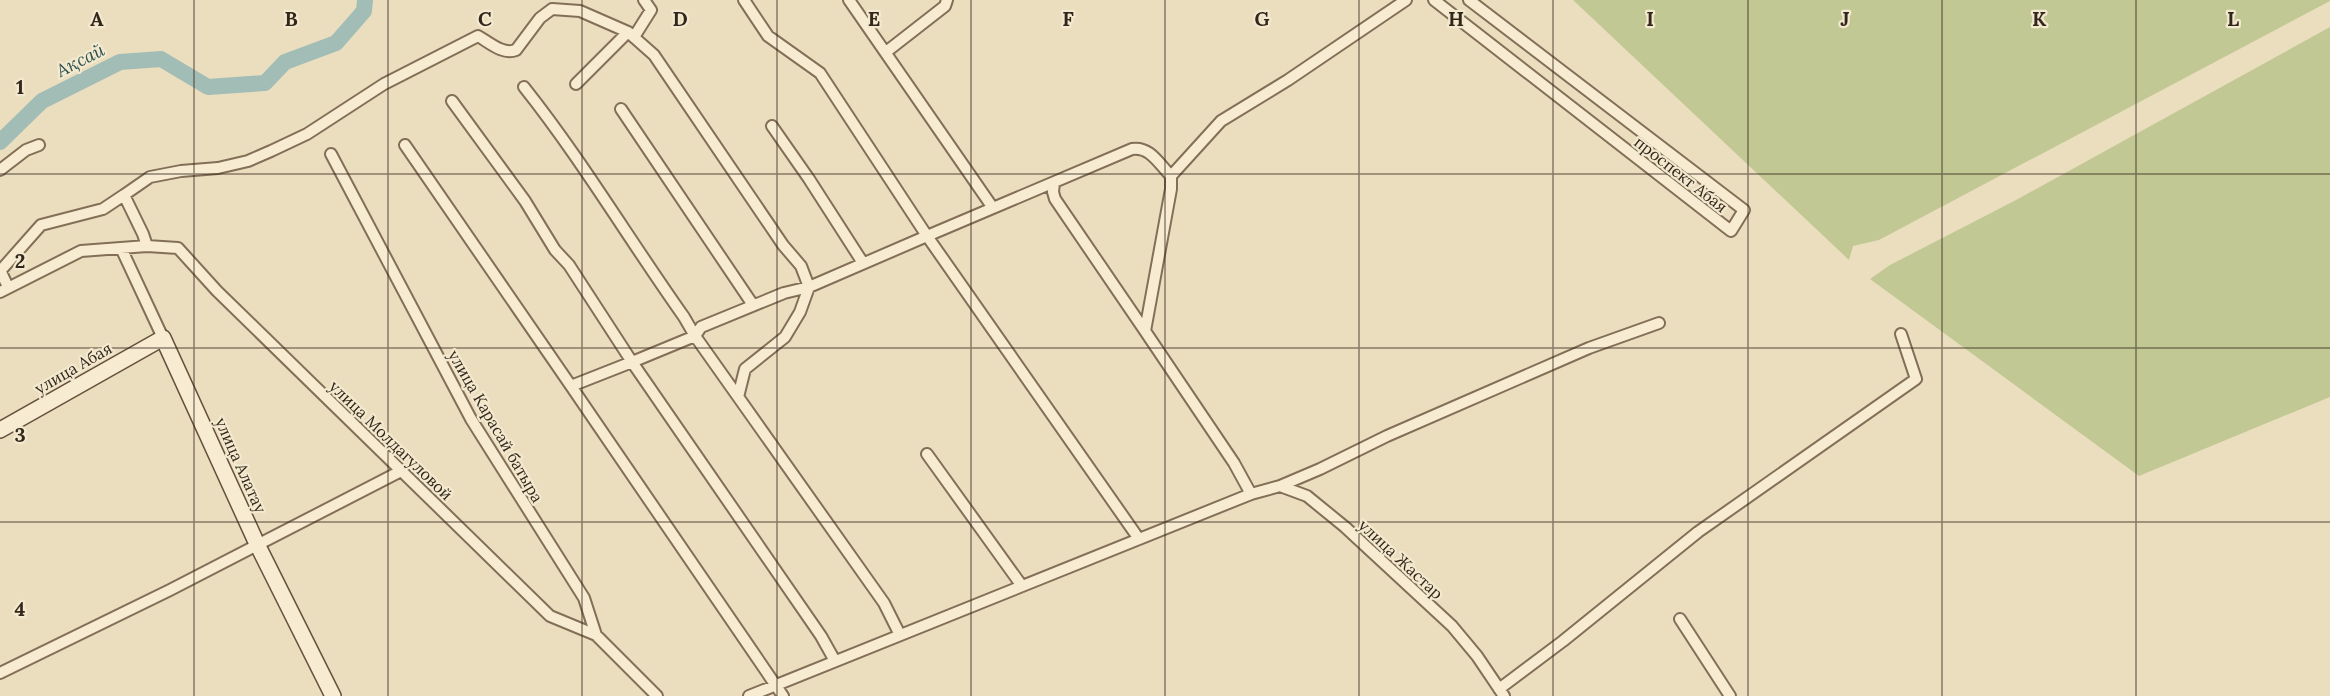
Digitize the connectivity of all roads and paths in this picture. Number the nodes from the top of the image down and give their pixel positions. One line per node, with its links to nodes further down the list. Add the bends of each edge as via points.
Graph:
1 (644, 0): 8 (street, via 651,10)
2 (744, 0): 23 (street, via 768,36 820,73)
3 (849, 0): 9 (street)
4 (947, 0): 9 (street, via 945,6)
5 (1406, 0): 19 (street, via 1221,121)
6 (1434, 0): 7 (street, проспект Абая, via 1731,231 1744,210)
7 (1469, 0)
8 (631, 34): 10 (street); 21 (street, via 580,11 552,9 540,18 516,50 505,52 478,36 384,84 307,134 271,151 218,168 150,177); 27 (street, via 654,55 801,266)
9 (886, 52): 22 (street)
10 (576, 84)
11 (524, 87): 33 (street, via 563,135)
12 (452, 101): 35 (street, via 525,201)
13 (621, 109): 29 (street)
14 (772, 126): 26 (street)
15 (405, 144): 36 (street)
16 (39, 145): 18 (street)
17 (331, 154): 47 (street, улица Карасай батыра, via 471,418 584,598)
18 (0, 170)
19 (1171, 176): 20 (street, via 1140,147); 31 (street)
20 (1054, 183): 22 (street); 31 (street, via 1055,199)
21 (124, 195): 24 (street); 28 (street, via 103,209 47,222 35,230 2,269)
22 (993, 208): 23 (street)
23 (927, 236): 26 (street); 43 (street)
24 (147, 246): 25 (street); 40 (street, улица Молдагуловой, via 178,248)
25 (121, 248): 28 (street, via 81,251); 34 (street, улица Алатау)
26 (863, 263): 27 (street)
27 (809, 287): 29 (street); 37 (street, via 801,312 785,337 745,369)
28 (4, 289)
29 (753, 305): 33 (street, via 701,327)
30 (1659, 323): 41 (street, via 1589,348)
31 (1145, 332): 42 (street)
32 (1901, 334): 52 (street, via 1916,378 1698,532)
33 (694, 336): 35 (street); 37 (street)
34 (163, 338): 38 (street, улица Абая); 44 (street, улица Алатау)
35 (632, 362): 36 (street); 49 (street)
36 (570, 386): 51 (street)
37 (738, 398): 48 (street, via 884,603)
38 (0, 430)
39 (927, 454): 45 (street)
40 (401, 471): 44 (street); 47 (street, улица Молдагуловой, via 550,616)
41 (1280, 486): 42 (street); 52 (street, улица Жастар, via 1307,495 1345,527 1452,627)
42 (1251, 494): 43 (street)
43 (1139, 539): 45 (street)
44 (257, 544): 50 (street); 53 (street, улица Алатау)
45 (1022, 586): 48 (street)
46 (1680, 619): 57 (street)
47 (596, 635): 54 (street, улица Карасай батыра)
48 (900, 635): 49 (street)
49 (835, 662): 51 (street)
50 (0, 673)
51 (775, 686): 55 (street); 56 (street)
52 (1501, 692)
53 (333, 696)
54 (657, 696)
55 (749, 696)
56 (783, 696)
57 (1730, 696)

